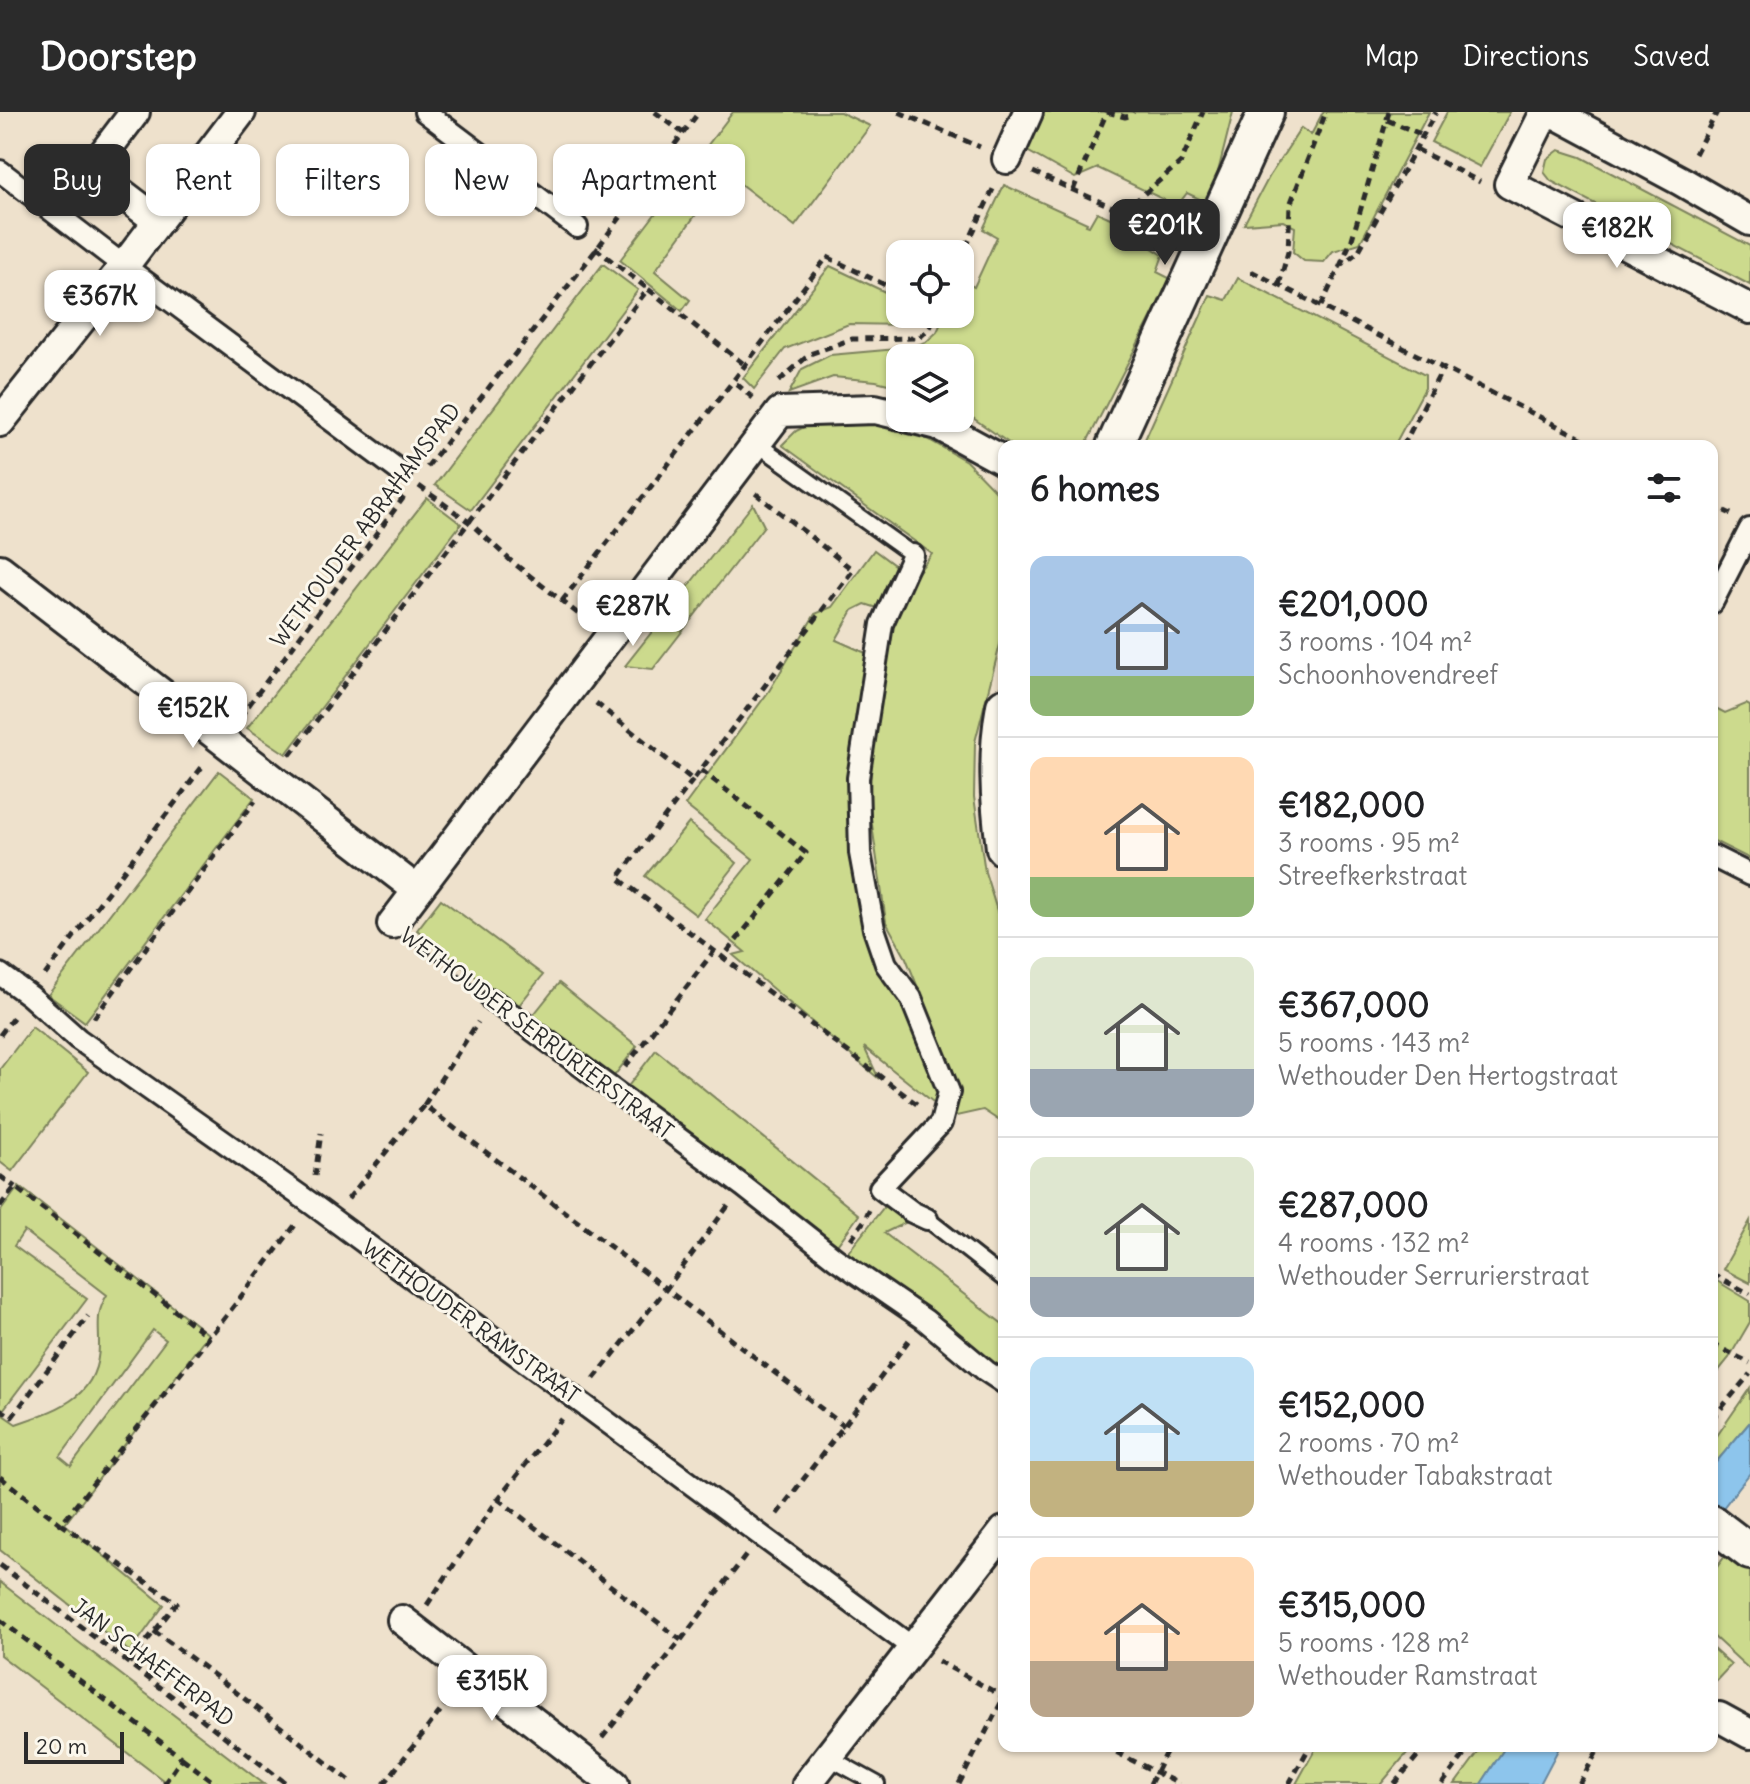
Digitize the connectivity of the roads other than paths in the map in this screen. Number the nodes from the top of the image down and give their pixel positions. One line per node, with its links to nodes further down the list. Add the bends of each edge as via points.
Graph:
1 (135, 112): 10 (street, via 91,170)
2 (241, 112): 10 (street)
3 (425, 112): 12 (street)
4 (1028, 112): 8 (street)
5 (1266, 112): 18 (street)
6 (1545, 112): 14 (street, via 1509,184)
7 (1552, 112): 11 (street)
8 (1007, 159)
9 (0, 171): 13 (street)
10 (158, 221): 13 (street)
11 (1750, 221)
12 (577, 227)
13 (124, 266): 16 (street); 21 (street)
14 (1750, 309)
15 (886, 412): 19 (street, WETHOUDER SERRURIERSTRAAT, via 778,414)
16 (0, 422)
17 (951, 432): 20 (street)
18 (1117, 440)
19 (756, 443): 23 (lane); 30 (street, WETHOUDER SERRURIERSTRAAT)
20 (998, 458)
21 (408, 477)
22 (1750, 529): 25 (street)
23 (913, 555): 34 (street, via 882,624 858,778 860,853 874,929 886,964 911,998 949,1092 941,1123 880,1188)
24 (0, 569): 30 (street)
25 (1718, 591)
26 (998, 753): 27 (street)
27 (998, 784)
28 (1718, 859): 29 (street)
29 (1750, 875)
30 (417, 890): 31 (street, WETHOUDER SERRURIERSTRAAT)
31 (392, 924)
32 (0, 974): 39 (street, WETHOUDER RAMSTRAAT, via 78,1039 333,1219)
33 (492, 1000): 36 (street, WETHOUDER SERRURIERSTRAAT)
34 (927, 1219): 35 (lane)
35 (998, 1274)
36 (998, 1379)
37 (998, 1542): 39 (street)
38 (407, 1623): 43 (street)
39 (912, 1647): 42 (street)
40 (1719, 1717): 41 (street)
41 (1750, 1734)
42 (828, 1757): 44 (street); 45 (lane)
43 (614, 1784)
44 (807, 1784)
45 (877, 1784)

